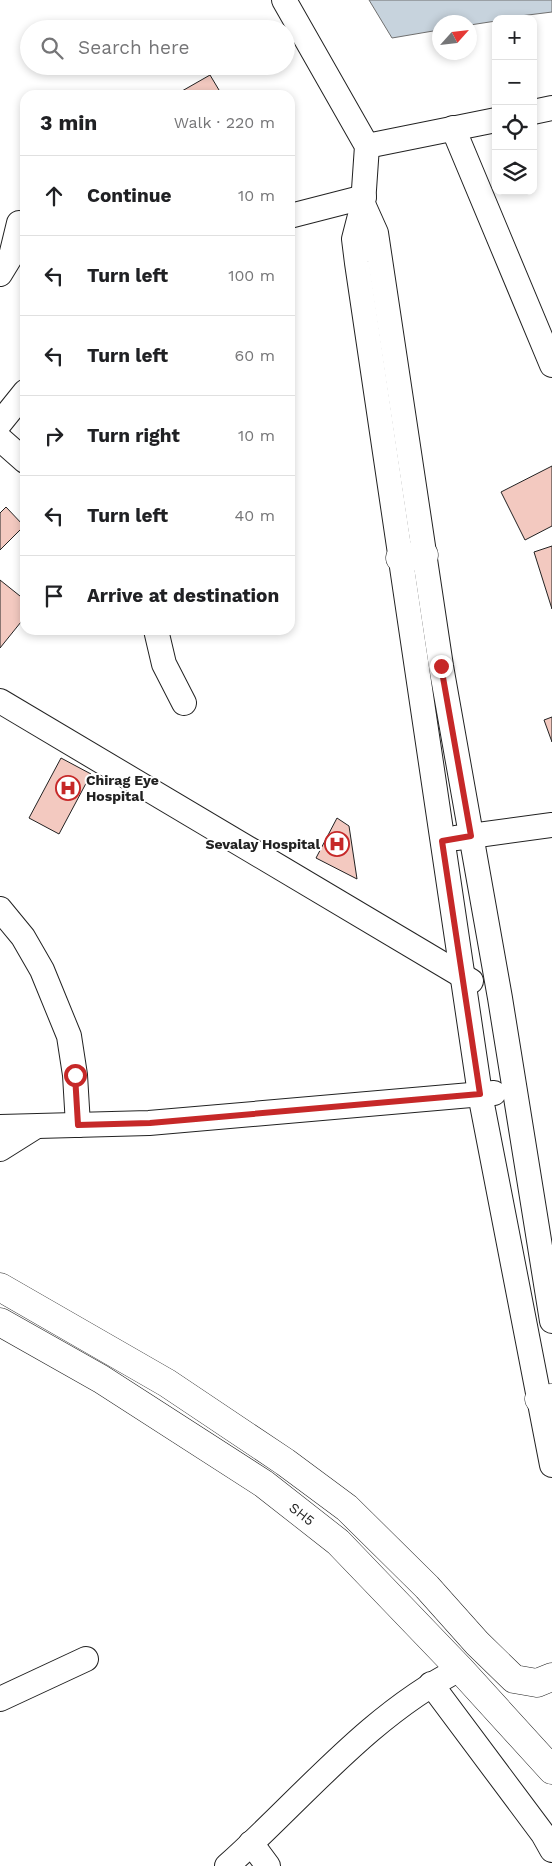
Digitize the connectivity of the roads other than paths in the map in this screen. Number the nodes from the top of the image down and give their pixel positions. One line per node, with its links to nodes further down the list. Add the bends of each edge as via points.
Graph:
1 (284, 0): 6 (street)
2 (552, 108): 3 (street)
3 (537, 111)
4 (492, 121): 5 (street)
5 (453, 128): 6 (street); 11 (street)
6 (367, 146): 7 (street)
7 (364, 200): 8 (street); 17 (street, via 376,233)
8 (295, 215)
9 (18, 223): 10 (street, via 11,256)
10 (0, 274)
11 (543, 320): 12 (street)
12 (552, 365)
13 (20, 398): 14 (street)
14 (0, 423)
15 (0, 439): 16 (street)
16 (20, 456)
17 (412, 556): 22 (street, via 441,666); 23 (street)
18 (157, 635): 20 (street, via 164,664)
19 (0, 701): 25 (street)
20 (184, 703)
21 (552, 825): 22 (street)
22 (471, 836): 23 (street); 26 (street)
23 (442, 841): 25 (street)
24 (0, 909): 29 (street, via 23,937 42,970 69,1036)
25 (461, 975): 26 (street); 28 (street)
26 (500, 998): 27 (street)
27 (515, 1091): 28 (street); 34 (street)
28 (480, 1094): 29 (street, via 159,1122); 36 (street)
29 (78, 1125): 30 (street)
30 (35, 1127): 31 (street); 32 (street)
31 (0, 1128)
32 (0, 1149)
33 (0, 1287): 40 (main road, via 167,1383 347,1508 514,1679 537,1684)
34 (552, 1321)
35 (0, 1322): 39 (main road, SH5 / SH5, via 101,1379 264,1484 338,1542)
36 (546, 1399): 37 (street)
37 (552, 1466)
38 (86, 1659): 42 (street)
39 (460, 1669): 41 (street); 43 (main road, SH5 / SH5)
40 (552, 1678)
41 (431, 1684): 44 (street, via 356,1744); 45 (street)
42 (0, 1700)
43 (552, 1770)
44 (251, 1843): 46 (street); 47 (street)
45 (552, 1850)
46 (227, 1866)
47 (268, 1866)

